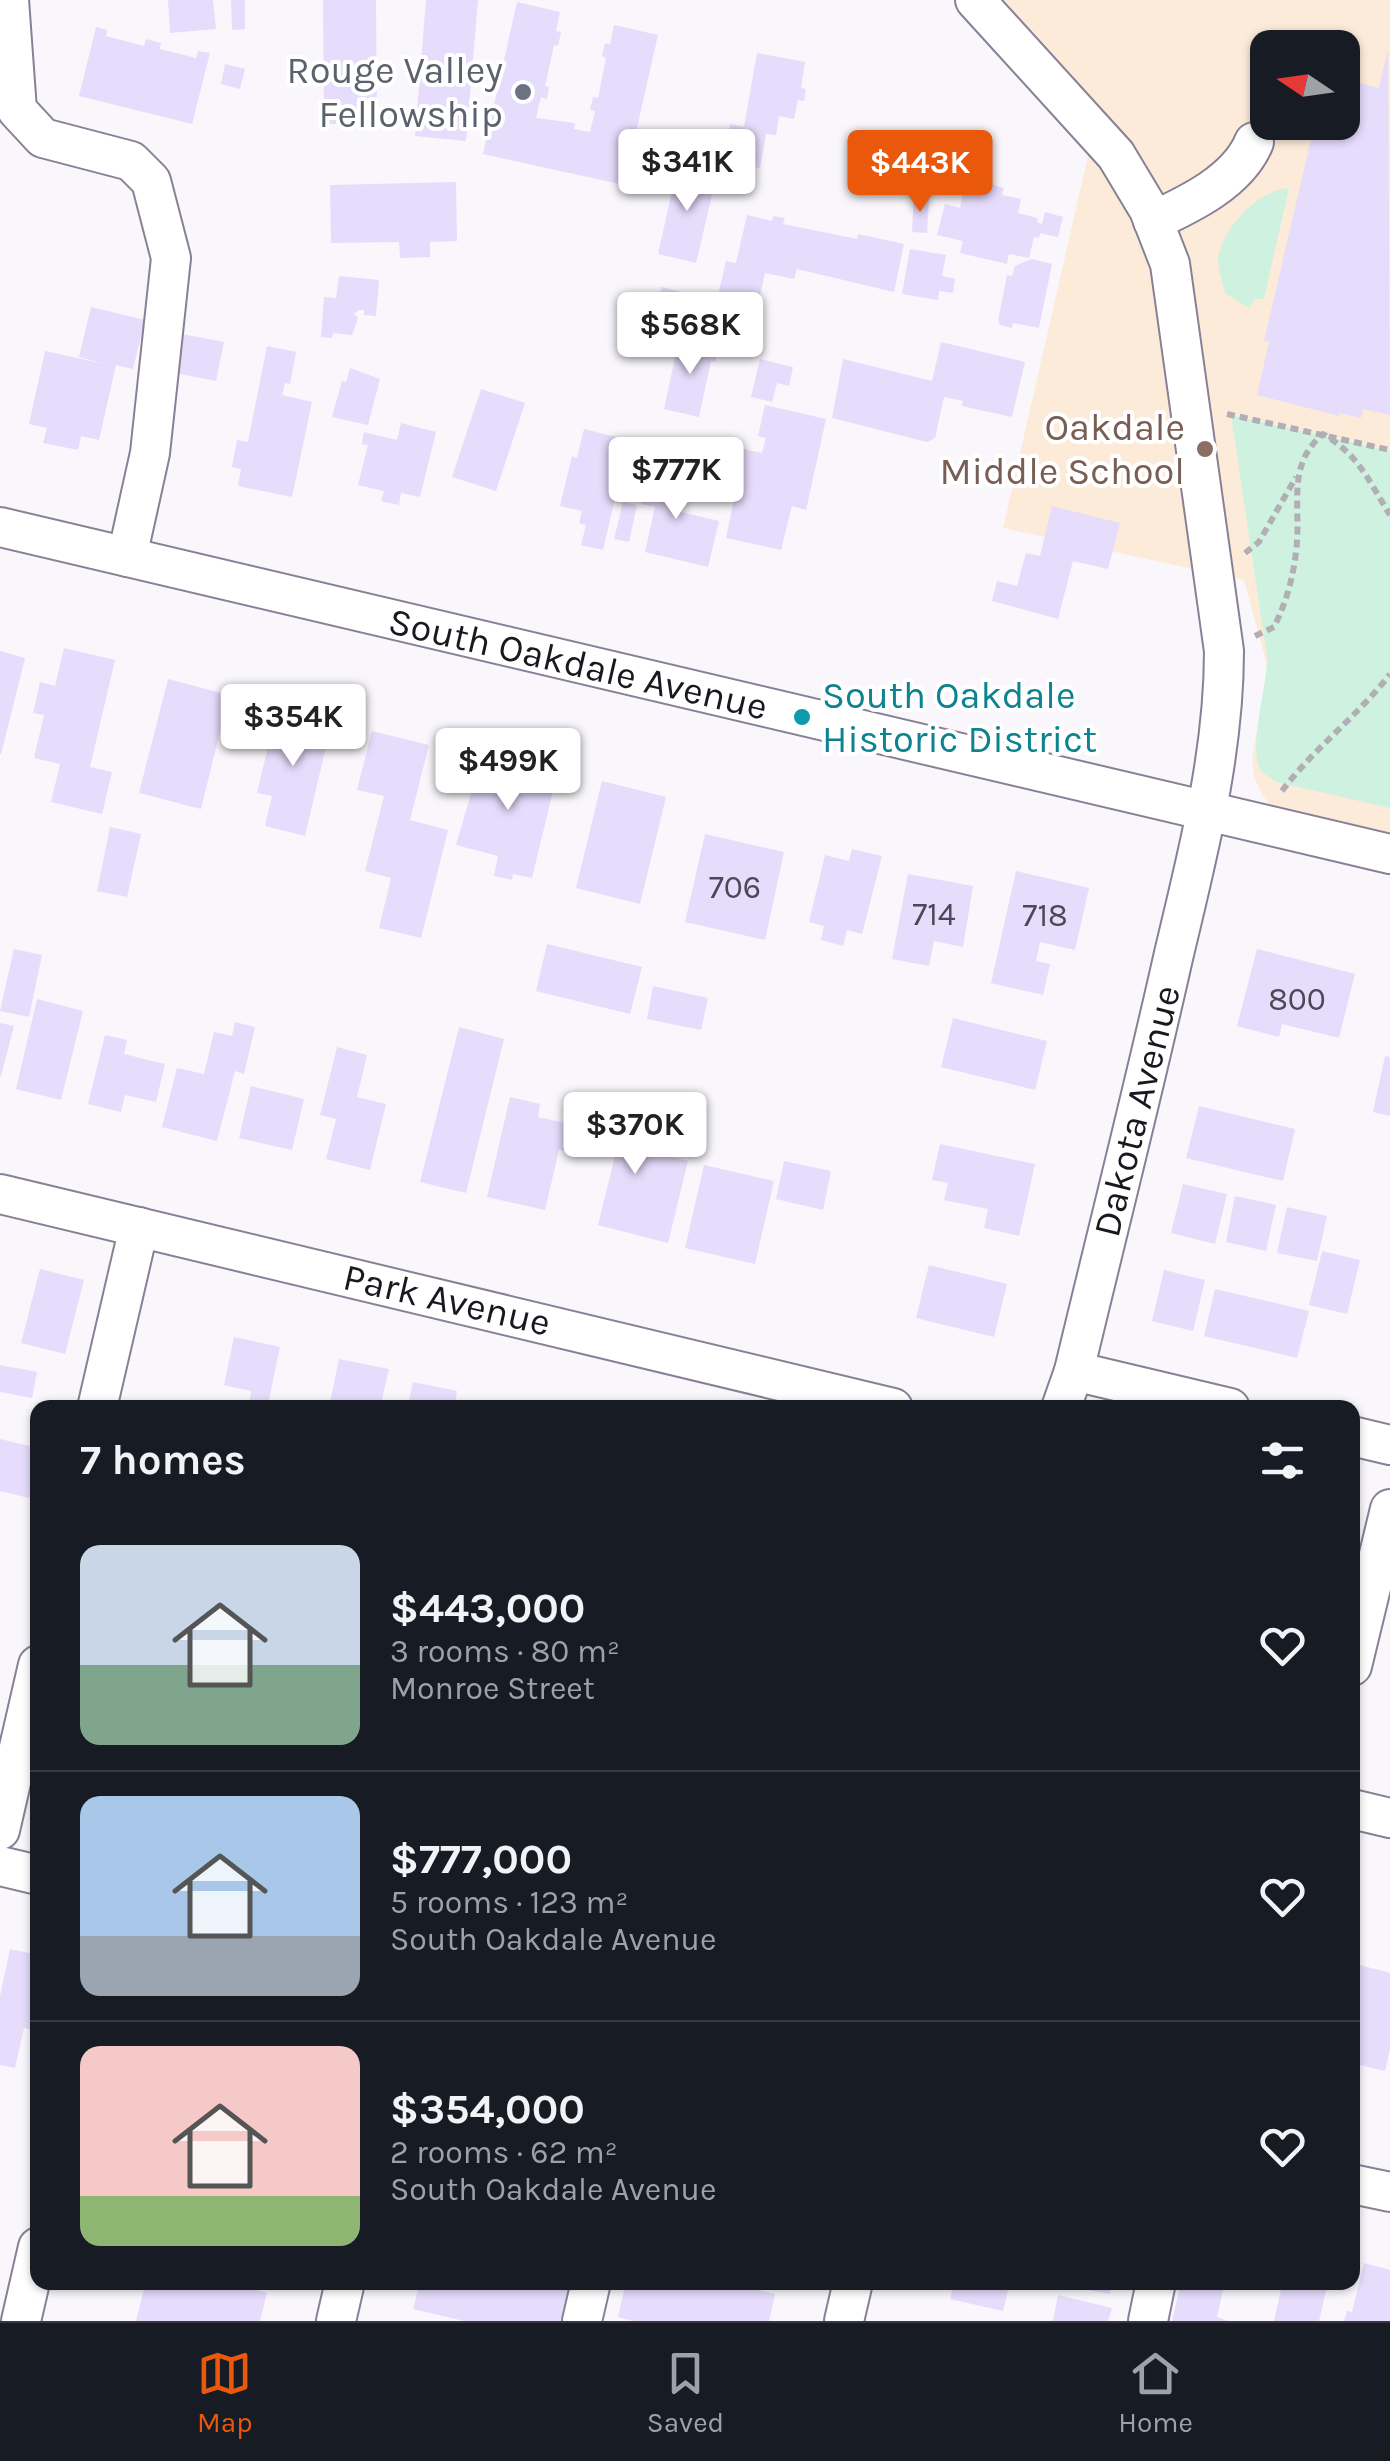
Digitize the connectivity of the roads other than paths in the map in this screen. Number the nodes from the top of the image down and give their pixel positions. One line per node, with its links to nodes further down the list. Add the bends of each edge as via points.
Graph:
1 (9, 0): 6 (street, via 17,110 43,138 130,161 150,181 170,258 150,454)
2 (976, 0): 4 (street, Dakota Avenue, via 1116,155)
3 (1254, 142): 4 (street, via 1248,158 1226,177)
4 (1153, 221): 7 (street, Dakota Avenue, via 1170,264 1224,651 1222,718)
5 (0, 527): 6 (street, South Oakdale Avenue)
6 (126, 557): 7 (street, South Oakdale Avenue)
7 (1207, 813): 8 (street, South Oakdale Avenue); 11 (street, Dakota Avenue)
8 (1390, 854)
9 (0, 1194): 10 (street, Park Avenue)
10 (140, 1227): 12 (street); 13 (street, Park Avenue)
11 (1074, 1371): 14 (street, Dakota Avenue); 15 (street)
12 (99, 1400)
13 (861, 1400)
14 (1065, 1400)
15 (1196, 1400)
16 (1360, 1438): 17 (street)
17 (1390, 1445)
18 (1390, 1509): 19 (street)
19 (1360, 1633)
20 (30, 1700): 23 (street)
21 (1360, 1811): 22 (street)
22 (1390, 1818)
23 (0, 1830)
24 (0, 1866): 25 (street)
25 (30, 1873)
26 (1360, 2186): 27 (street)
27 (1390, 2192)
28 (30, 2280): 33 (street)
29 (343, 2290): 34 (street)
30 (589, 2290): 35 (street)
31 (851, 2290): 36 (street)
32 (1154, 2290): 37 (street)
33 (20, 2321)
34 (336, 2321)
35 (582, 2321)
36 (844, 2321)
37 (1148, 2321)

